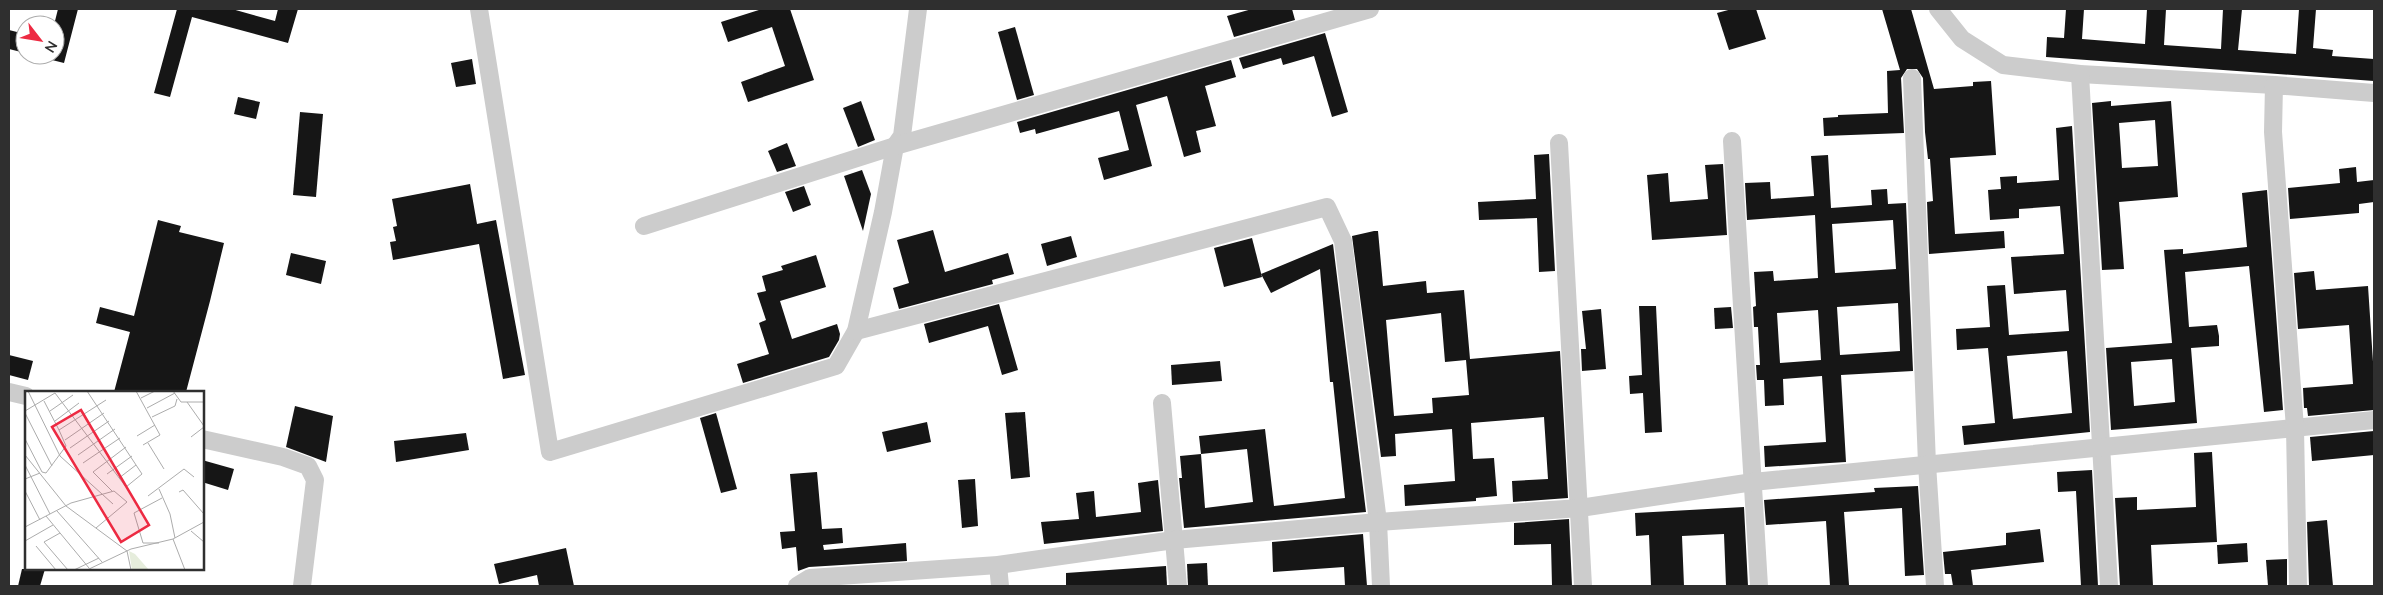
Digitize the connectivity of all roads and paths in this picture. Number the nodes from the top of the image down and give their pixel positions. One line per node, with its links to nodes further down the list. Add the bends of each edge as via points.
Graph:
1 (479, 9): 13 (street, via 550,452 836,366)
2 (918, 9): 11 (street, via 902,136)
3 (1370, 9): 11 (street)
4 (1938, 9): 5 (street, via 1962,39 2002,65)
5 (2080, 74): 7 (street); 20 (street)
6 (1912, 78): 21 (street)
7 (2274, 85): 8 (street); 18 (street, via 2273,132)
8 (2374, 93)
9 (1732, 141): 22 (street)
10 (1559, 143): 23 (street)
11 (895, 146): 12 (street); 13 (street)
12 (644, 226)
13 (856, 331): 24 (street, via 1327,207 1343,241)
14 (9, 392): 15 (street)
15 (25, 396)
16 (1162, 403): 25 (street)
17 (2374, 420): 18 (street)
18 (2295, 428): 20 (street); 36 (street)
19 (204, 439): 27 (street, via 283,457 308,466 314,480)
20 (2102, 448): 21 (street); 35 (street)
21 (1927, 464): 22 (street); 34 (street)
22 (1753, 482): 23 (street); 33 (street)
23 (1580, 508): 24 (street); 32 (street)
24 (1378, 522): 25 (street); 31 (street)
25 (1174, 540): 26 (street); 30 (street)
26 (998, 564): 28 (street, via 810,578); 29 (street)
27 (302, 586)
28 (797, 586)
29 (1000, 586)
30 (1178, 586)
31 (1382, 586)
32 (1584, 586)
33 (1759, 586)
34 (1935, 586)
35 (2109, 586)
36 (2298, 586)

